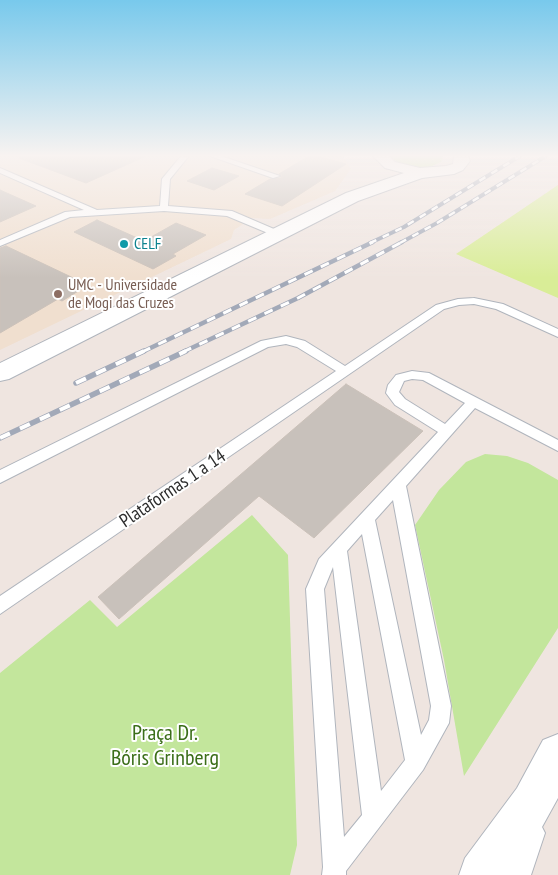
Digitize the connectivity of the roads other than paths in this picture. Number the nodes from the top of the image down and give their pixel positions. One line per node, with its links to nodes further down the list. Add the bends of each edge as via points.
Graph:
1 (61, 197): 6 (lane)
2 (165, 197): 5 (lane)
3 (355, 197): 4 (street)
4 (352, 198): 7 (street)
5 (164, 208): 6 (lane); 7 (lane, via 229,213)
6 (98, 213): 8 (lane, via 68,214)
7 (278, 234): 11 (street)
8 (0, 243)
9 (558, 333): 10 (lane, Plataformas 1 a 14, via 499,306 474,301 458,302 440,307)
10 (345, 371): 15 (lane, via 301,344 286,340 265,344); 19 (lane, Plataformas 1 a 14)
11 (0, 373)
12 (474, 402): 13 (lane); 13 (lane, via 426,376 400,378 392,393 400,402); 14 (lane)
13 (447, 431): 16 (lane)
14 (558, 446)
15 (0, 477)
16 (398, 485): 17 (lane); 21 (lane, via 441,706 439,723)
17 (367, 518): 18 (lane); 21 (lane)
18 (339, 548): 23 (lane); 24 (lane, via 325,564 315,589)
19 (0, 606)
20 (558, 755): 22 (street)
21 (416, 763): 23 (lane)
22 (532, 803): 25 (street); 26 (street)
23 (373, 817): 24 (lane)
24 (334, 871)
25 (482, 875)
26 (508, 875)

